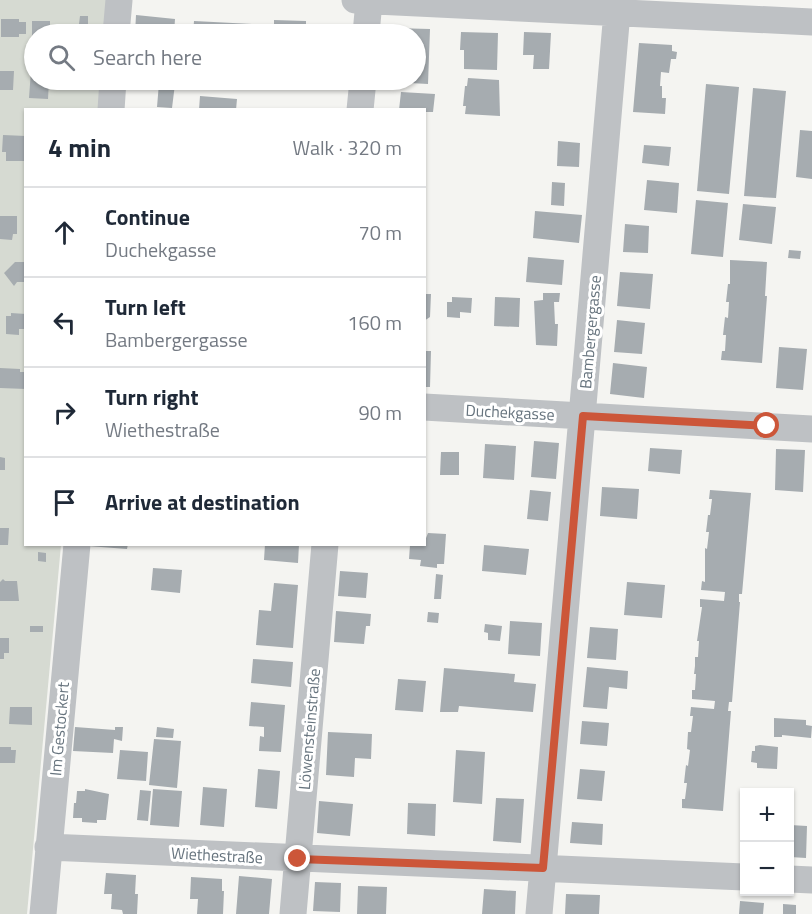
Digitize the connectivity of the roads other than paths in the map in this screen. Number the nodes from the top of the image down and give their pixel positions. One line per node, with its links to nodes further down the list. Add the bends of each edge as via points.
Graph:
1 (119, 0): 6 (street)
2 (354, 0): 3 (street)
3 (369, 1): 4 (street); 7 (street)
4 (617, 6): 5 (street); 13 (street, Bambergergasse)
5 (812, 22)
6 (117, 24)
7 (367, 24)
8 (112, 90): 10 (street)
9 (362, 90): 11 (street)
10 (111, 108)
11 (360, 108)
12 (426, 407): 13 (street, Duchekgasse)
13 (583, 416): 14 (street, Duchekgasse); 19 (street, Bambergergasse)
14 (812, 429)
15 (77, 546): 17 (street, Im Gestockert)
16 (325, 546): 18 (street, Löwensteinstraße)
17 (48, 847): 18 (street, Wiethestraße); 23 (street, Im Gestockert)
18 (298, 859): 19 (street, Wiethestraße); 24 (street, Löwensteinstraße)
19 (543, 868): 20 (street, Wiethestraße); 25 (street, Bambergergasse)
20 (740, 877)
21 (794, 879): 22 (street)
22 (812, 880)
23 (43, 914)
24 (293, 914)
25 (539, 914)

